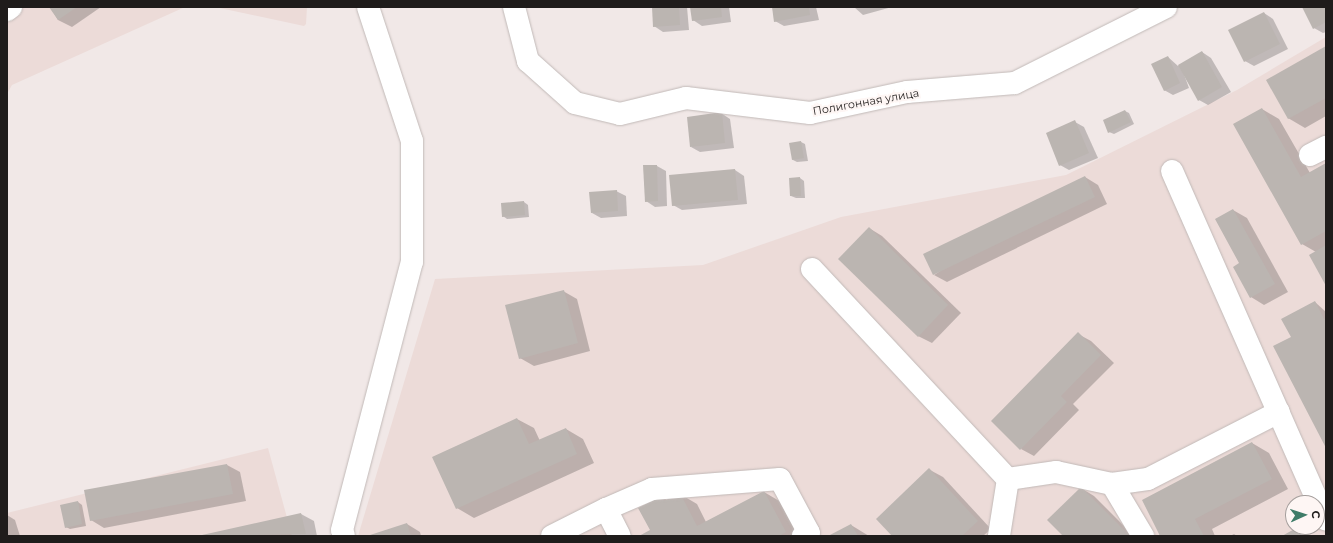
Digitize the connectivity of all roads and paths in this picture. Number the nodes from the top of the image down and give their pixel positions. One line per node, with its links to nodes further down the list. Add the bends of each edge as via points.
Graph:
1 (12, 7): 5 (street)
2 (368, 7): 13 (street, via 412,141 412,262)
3 (514, 7): 4 (street, Полигонная улица, via 528,61 575,103 620,114 686,98 810,113 907,92 1015,83)
4 (1166, 7)
5 (7, 10)
6 (1172, 171): 8 (street)
7 (812, 269): 9 (street)
8 (1279, 412): 10 (street, via 1148,478); 12 (street)
9 (1008, 479): 10 (street, via 1056,472); 17 (street)
10 (1112, 484): 18 (street)
11 (606, 509): 14 (street); 15 (street); 16 (street, via 652,489 780,479 809,533)
12 (1326, 520)
13 (337, 534)
14 (552, 536)
15 (620, 536)
16 (803, 536)
17 (999, 536)
18 (1143, 536)

